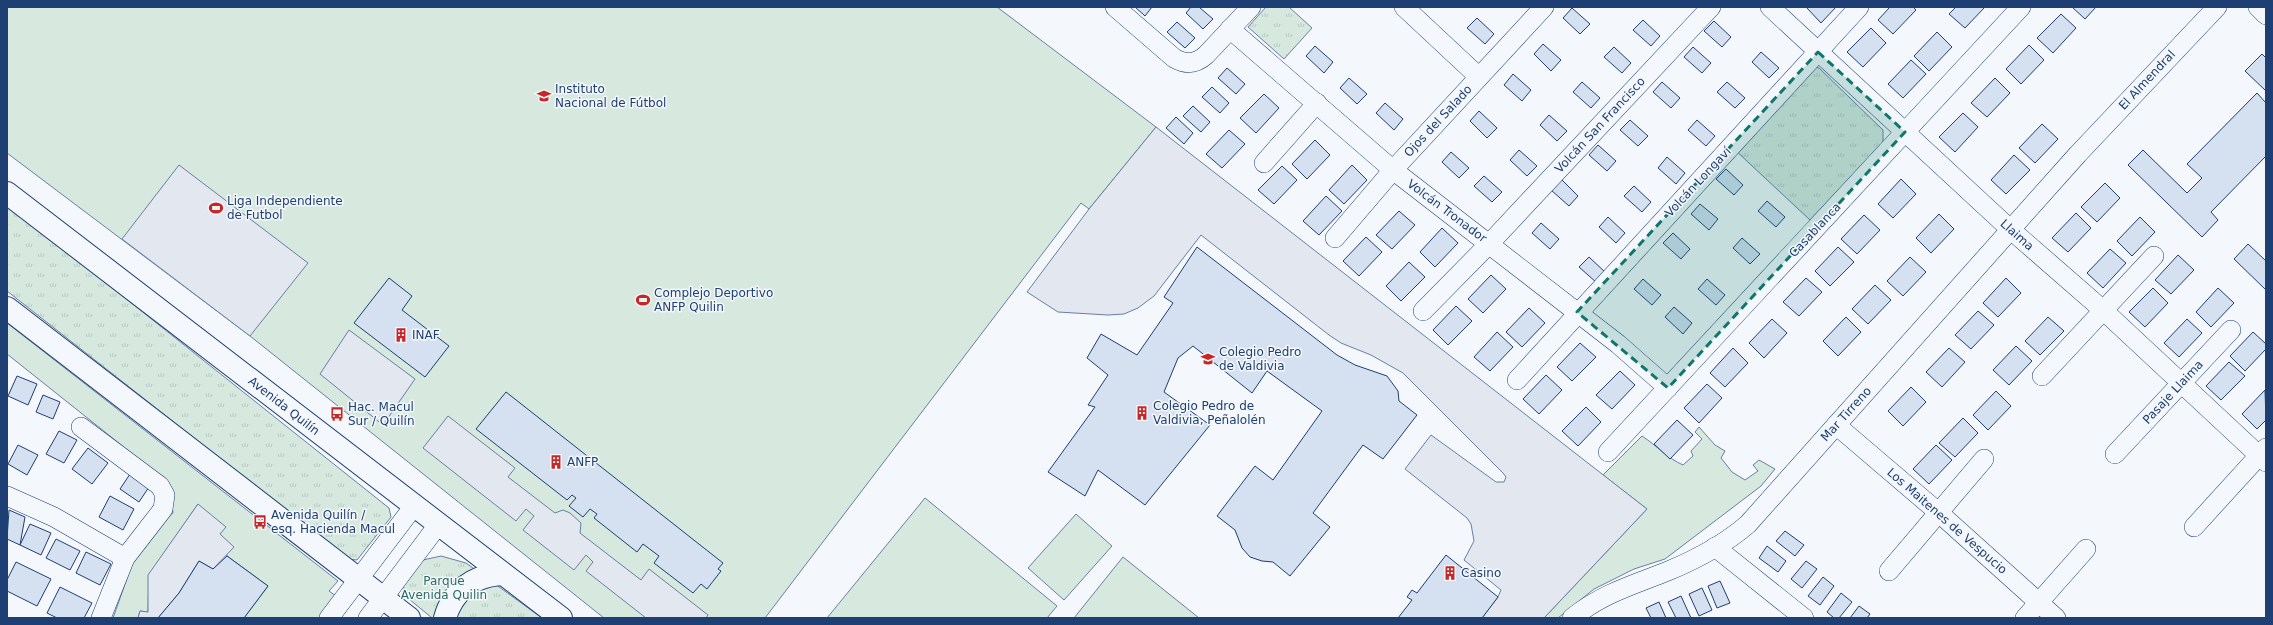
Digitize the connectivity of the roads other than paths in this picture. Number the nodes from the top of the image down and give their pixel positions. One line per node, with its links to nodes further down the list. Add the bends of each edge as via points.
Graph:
1 (1115, 7): 12 (street, via 1174,58 1191,63 1202,60)
2 (1251, 7): 12 (street)
3 (1404, 7): 14 (street)
4 (1544, 7): 14 (street, Ojos del Salado)
5 (1711, 7): 23 (street, Volcán San Francisco)
6 (1770, 7): 13 (street, Llaima)
7 (1859, 7): 13 (street)
8 (2021, 7): 16 (street, Casablanca)
9 (2217, 7): 17 (street, El Almendral)
10 (2258, 7): 11 (street)
11 (2266, 14)
12 (1230, 29): 15 (street, Volcán Tronador)
13 (1818, 52): 16 (street, Llaima); 28 (street, Volcán Longaví)
14 (1479, 77): 19 (street, Ojos del Salado)
15 (1317, 103): 18 (street); 19 (street, Volcán Tronador)
16 (1905, 132): 21 (street, Llaima); 33 (street, Casablanca)
17 (2078, 154): 21 (street, Mar Tirreno)
18 (1264, 163)
19 (1393, 170): 22 (street, Ojos del Salado); 23 (street, Volcán Tronador)
20 (7, 193): 41 (main road, Avenida Quilín)
21 (2010, 229): 26 (street, Llaima); 34 (street, Mar Tirreno)
22 (1335, 238)
23 (1489, 244): 27 (street, Volcán San Francisco); 28 (street, Volcán Tronador)
24 (2154, 256): 26 (street)
25 (7, 308): 50 (main road)
26 (2103, 310): 30 (street); 32 (street, Llaima)
27 (1423, 311)
28 (1577, 312): 31 (street, Volcán Longaví); 33 (street, Volcán Tronador)
29 (2231, 330): 32 (street, Pasaje Llaima)
30 (2042, 376)
31 (1517, 380)
32 (2181, 383): 37 (street, Pasaje Llaima); 38 (street, Llaima)
33 (1668, 388): 36 (street, Casablanca)
34 (1836, 425): 42 (street, Los Maitenes de Vespucio); 45 (street, Mar Tirreno, via 1748,524)
35 (81, 427): 47 (street, via 160,486 165,495 163,509)
36 (1608, 452)
37 (2115, 454)
38 (2264, 455): 44 (street)
39 (1984, 459): 42 (street)
40 (7, 496): 47 (street, via 54,517)
41 (414, 506): 43 (main road, Avenida Quilín); 50 (street)
42 (1938, 512): 48 (street); 52 (street, Los Maitenes de Vespucio)
43 (438, 525): 49 (main road, Avenida Quilín); 51 (street)
44 (2194, 527)
45 (1715, 547): 59 (street, Mar Tirreno, via 1669,571 1616,590); 60 (street)
46 (2086, 549): 52 (street)
47 (125, 558): 53 (street)
48 (1889, 571)
49 (501, 574): 57 (main road, via 483,576 466,585 453,599); 58 (main road, Avenida Quilín)
50 (358, 579): 51 (main road); 54 (street)
51 (383, 598): 55 (street); 56 (main road)
52 (2039, 603): 61 (street); 62 (street, Los Maitenes de Vespucio)
53 (101, 618)
54 (329, 618)
55 (368, 618)
56 (409, 618)
57 (445, 618)
58 (561, 618)
59 (1572, 618)
60 (1804, 618)
61 (2025, 618)
62 (2056, 618)

